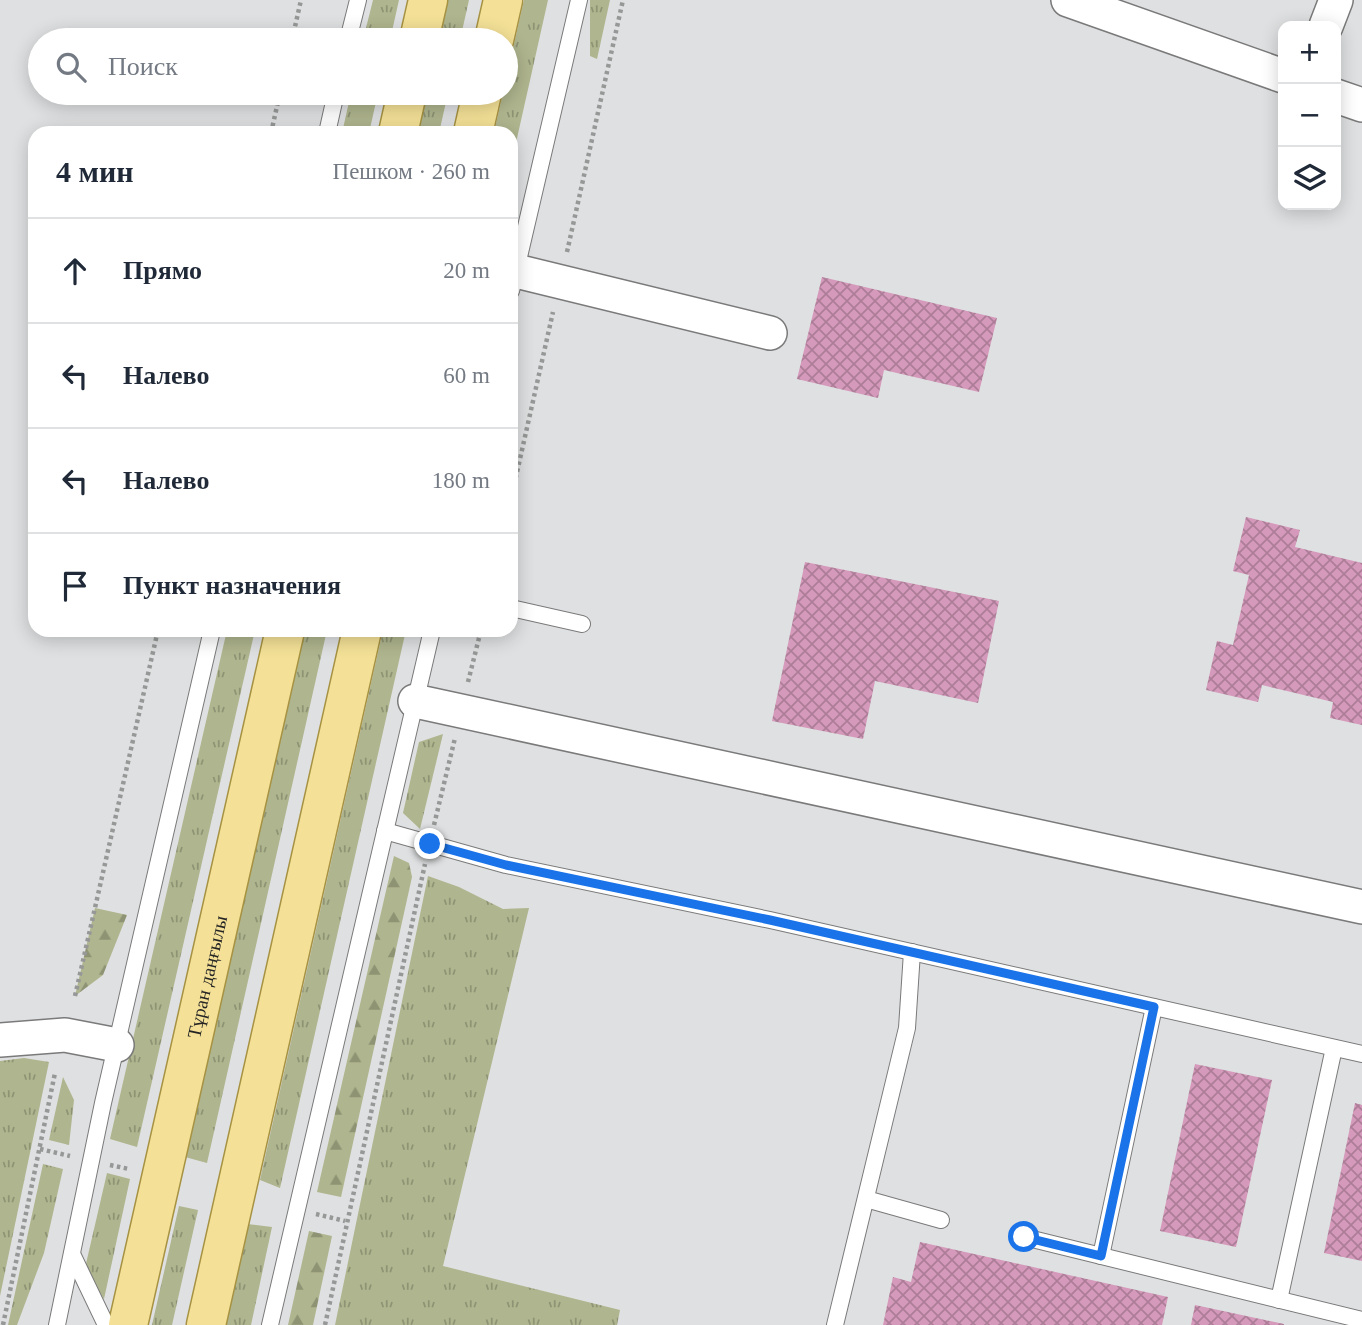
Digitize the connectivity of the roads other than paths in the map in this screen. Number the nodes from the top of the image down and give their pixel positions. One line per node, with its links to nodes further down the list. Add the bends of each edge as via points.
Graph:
1 (358, 0): 8 (lane)
2 (428, 0): 9 (main road)
3 (503, 0): 10 (main road)
4 (579, 0): 20 (lane)
5 (1068, 0): 11 (street)
6 (1336, 0): 7 (street)
7 (1328, 21)
8 (351, 28)
9 (422, 28)
10 (497, 28)
11 (1278, 74)
12 (1341, 98): 16 (street)
13 (333, 105): 17 (lane)
14 (404, 105): 18 (main road)
15 (479, 105): 19 (main road)
16 (1362, 106)
17 (329, 126)
18 (400, 126)
19 (475, 126)
20 (518, 260)
21 (518, 282): 22 (street)
22 (770, 333)
23 (518, 610): 24 (lane)
24 (582, 624)
25 (210, 637): 35 (lane)
26 (283, 637): 47 (main road, Тұран даңғылы)
27 (360, 637): 48 (main road)
28 (430, 637): 29 (lane)
29 (415, 701): 30 (lane); 31 (street)
30 (385, 831): 32 (lane, via 506,865); 49 (lane)
31 (1362, 907)
32 (912, 952): 33 (lane); 38 (lane, via 907,1028)
33 (1154, 1007): 36 (lane); 42 (lane)
34 (0, 1040): 35 (street, via 65,1035)
35 (117, 1045): 41 (lane)
36 (1334, 1048): 37 (lane); 43 (lane)
37 (1362, 1054)
38 (866, 1199): 39 (lane); 50 (lane)
39 (941, 1220)
40 (1024, 1237): 42 (lane)
41 (72, 1254): 45 (lane); 46 (lane)
42 (1101, 1256): 43 (lane)
43 (1279, 1300): 44 (lane)
44 (1362, 1320)
45 (57, 1325)
46 (106, 1325)
47 (128, 1325)
48 (206, 1325)
49 (270, 1325)
50 (835, 1325)

